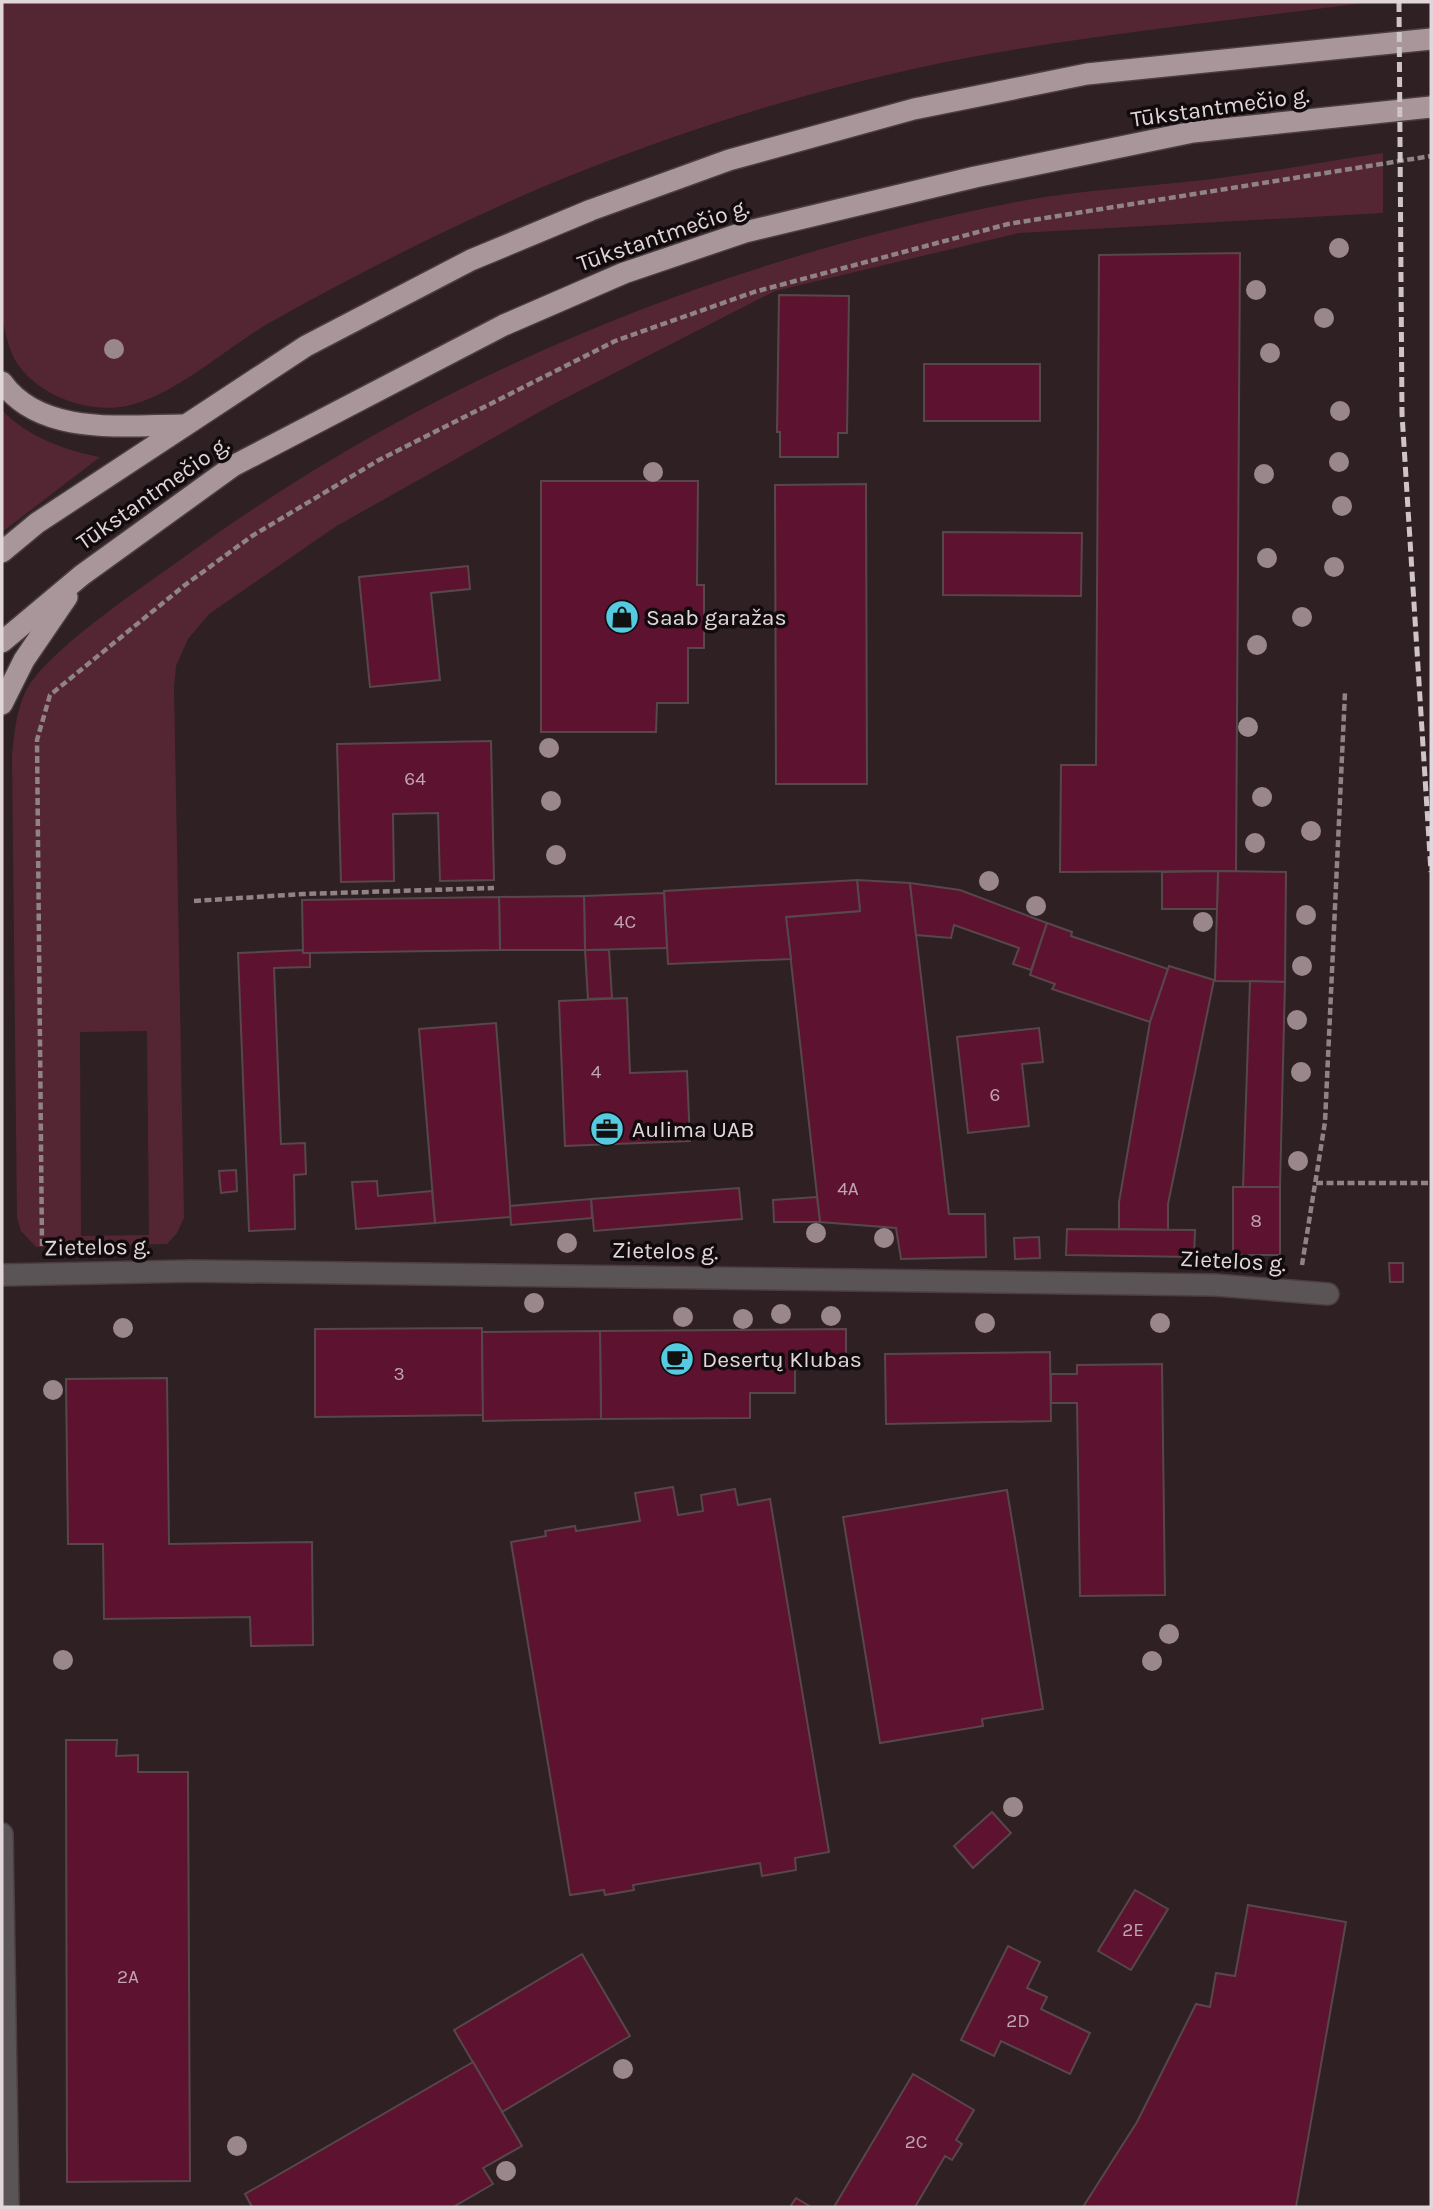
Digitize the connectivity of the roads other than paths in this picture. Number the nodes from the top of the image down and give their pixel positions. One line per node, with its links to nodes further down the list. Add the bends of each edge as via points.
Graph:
1 (1431, 40): 4 (highway, Tūkstantmečio g., via 1087,74 914,109 729,160 471,260 306,345)
2 (1431, 107): 6 (highway, Tūkstantmečio g., via 1193,132 975,177 745,232 624,273 504,326 233,466)
3 (2, 383): 4 (highway, via 35,410 68,422)
4 (184, 425): 5 (highway, Tūkstantmečio g., via 37,523)
5 (2, 552)
6 (82, 575): 7 (highway, Tūkstantmečio g.); 8 (highway, via 24,660)
7 (2, 642)
8 (2, 704)
9 (2, 1275): 10 (street, Zietelos g., via 192,1271 1215,1285)
10 (1328, 1294)
11 (2, 1834): 12 (street)
12 (8, 2207)

